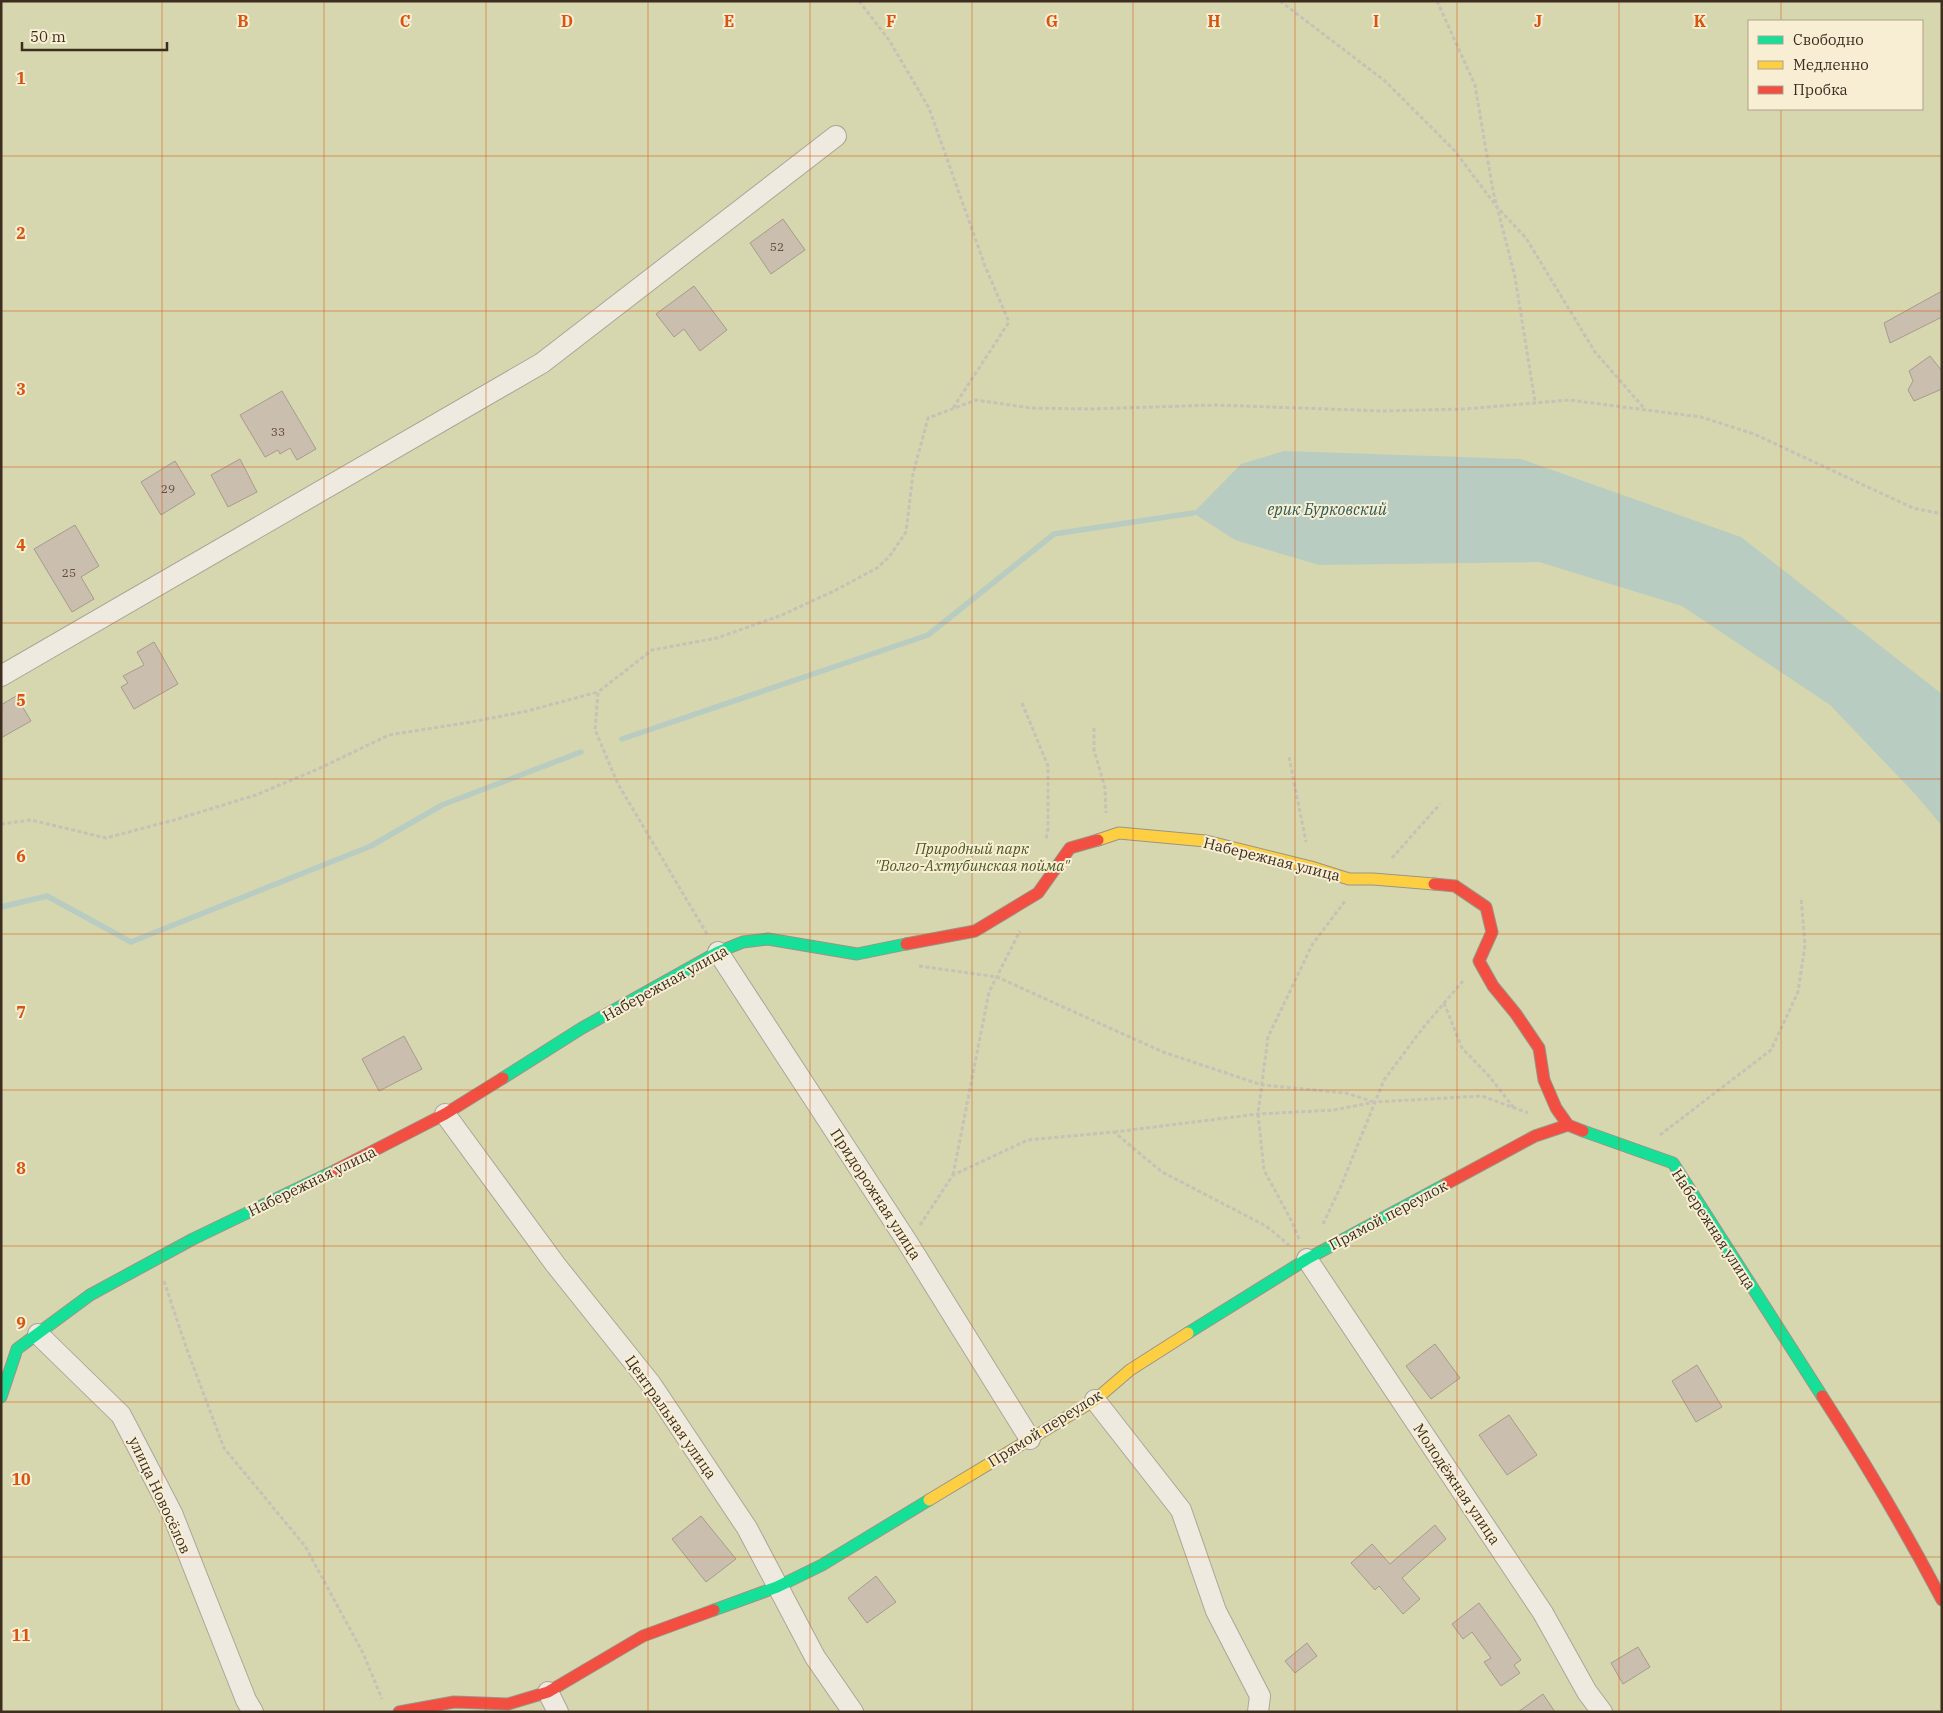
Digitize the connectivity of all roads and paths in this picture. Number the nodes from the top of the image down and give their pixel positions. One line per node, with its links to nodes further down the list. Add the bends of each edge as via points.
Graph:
1 (858, 1): 8 (path, via 889,40 929,108 985,266 1009,322)
2 (1280, 1): 5 (path, via 1385,81 1454,150)
3 (1437, 1): 5 (path, via 1475,85)
4 (836, 136): 10 (street, via 542,363)
5 (1497, 207): 6 (path, via 1515,277); 7 (path, via 1526,238 1595,352)
6 (1535, 402): 7 (path, via 1569,400); 8 (path, via 1465,409 1216,405 1090,409 1030,408 976,400)
7 (1644, 408): 9 (path, via 1701,417 1754,434 1913,508)
8 (952, 409): 11 (path, via 928,418 913,474 906,532 877,568 782,615 717,638 652,650)
9 (1942, 514)
10 (1, 676)
11 (598, 692): 16 (path, via 508,715 389,735 256,795 106,838 30,820); 21 (path, via 595,730 618,784)
12 (1094, 728): 15 (path, via 1094,750 1105,788)
13 (1289, 757): 17 (path)
14 (1440, 804): 18 (path)
15 (1106, 815)
16 (1, 824)
17 (1311, 867): 18 (street, Набережная улица, via 1348,879); 21 (street, Набережная улица, via 1206,841 1119,833 1070,848 1038,894 975,931 858,954 768,939 743,942)
18 (1373, 879): 22 (street, Набережная улица, via 1455,886 1486,906 1492,932)
19 (1348, 897): 25 (path, via 1312,945 1268,1037)
20 (1801, 897): 33 (path, via 1805,945 1798,992 1771,1050)
21 (718, 952): 28 (street, Набережная улица, via 582,1028); 35 (street, Придорожная улица)
22 (1479, 961): 24 (path); 31 (street, via 1493,986 1539,1048 1544,1080 1556,1108)
23 (912, 965): 25 (path, via 997,977 1163,1052)
24 (1444, 1002): 26 (path, via 1384,1080); 27 (path, via 1462,1048)
25 (1262, 1085): 26 (path, via 1346,1093); 29 (path)
26 (1375, 1102): 27 (path, via 1482,1096); 29 (path, via 1334,1110); 34 (path)
27 (1516, 1110): 30 (path)
28 (445, 1114): 36 (street, Набережная улица); 42 (street, Центральная улица, via 555,1264 651,1384 746,1528)
29 (1258, 1114): 32 (path); 37 (path, via 1264,1170 1292,1220)
30 (1533, 1115)
31 (1568, 1125): 37 (street, Прямой переулок, via 1535,1136); 43 (street, Набережная улица, via 1672,1164 1872,1473)
32 (1114, 1132): 35 (path, via 1028,1140 953,1175); 37 (path, via 1162,1172 1266,1226)
33 (1656, 1138)
34 (1322, 1226)
35 (908, 1243): 41 (street, Придорожная улица)
36 (157, 1259): 38 (street, Набережная улица, via 90,1295); 45 (path, via 224,1448 305,1546 363,1653)
37 (1307, 1259): 40 (street, Прямой переулок, via 1130,1370); 52 (street, Молодёжная улица, via 1543,1613 1587,1692)
38 (38, 1334): 39 (street, Набережная улица, via 17,1349); 47 (street, улица Новосёлов, via 121,1415 172,1513)
39 (1, 1397)
40 (1095, 1400): 41 (street, Прямой переулок); 51 (street, via 1180,1510 1216,1611 1260,1696)
41 (1030, 1439): 42 (street, Прямой переулок, via 822,1565)
42 (777, 1587): 44 (street, Прямой переулок, via 643,1636); 50 (street, Центральная улица, via 815,1657)
43 (1942, 1600)
44 (548, 1692): 46 (street, Прямой переулок); 49 (street)
45 (383, 1703)
46 (503, 1708): 48 (street, Прямой переулок, via 454,1702)
47 (253, 1712)
48 (399, 1712)
49 (558, 1712)
50 (853, 1712)
51 (1258, 1712)
52 (1602, 1712)

